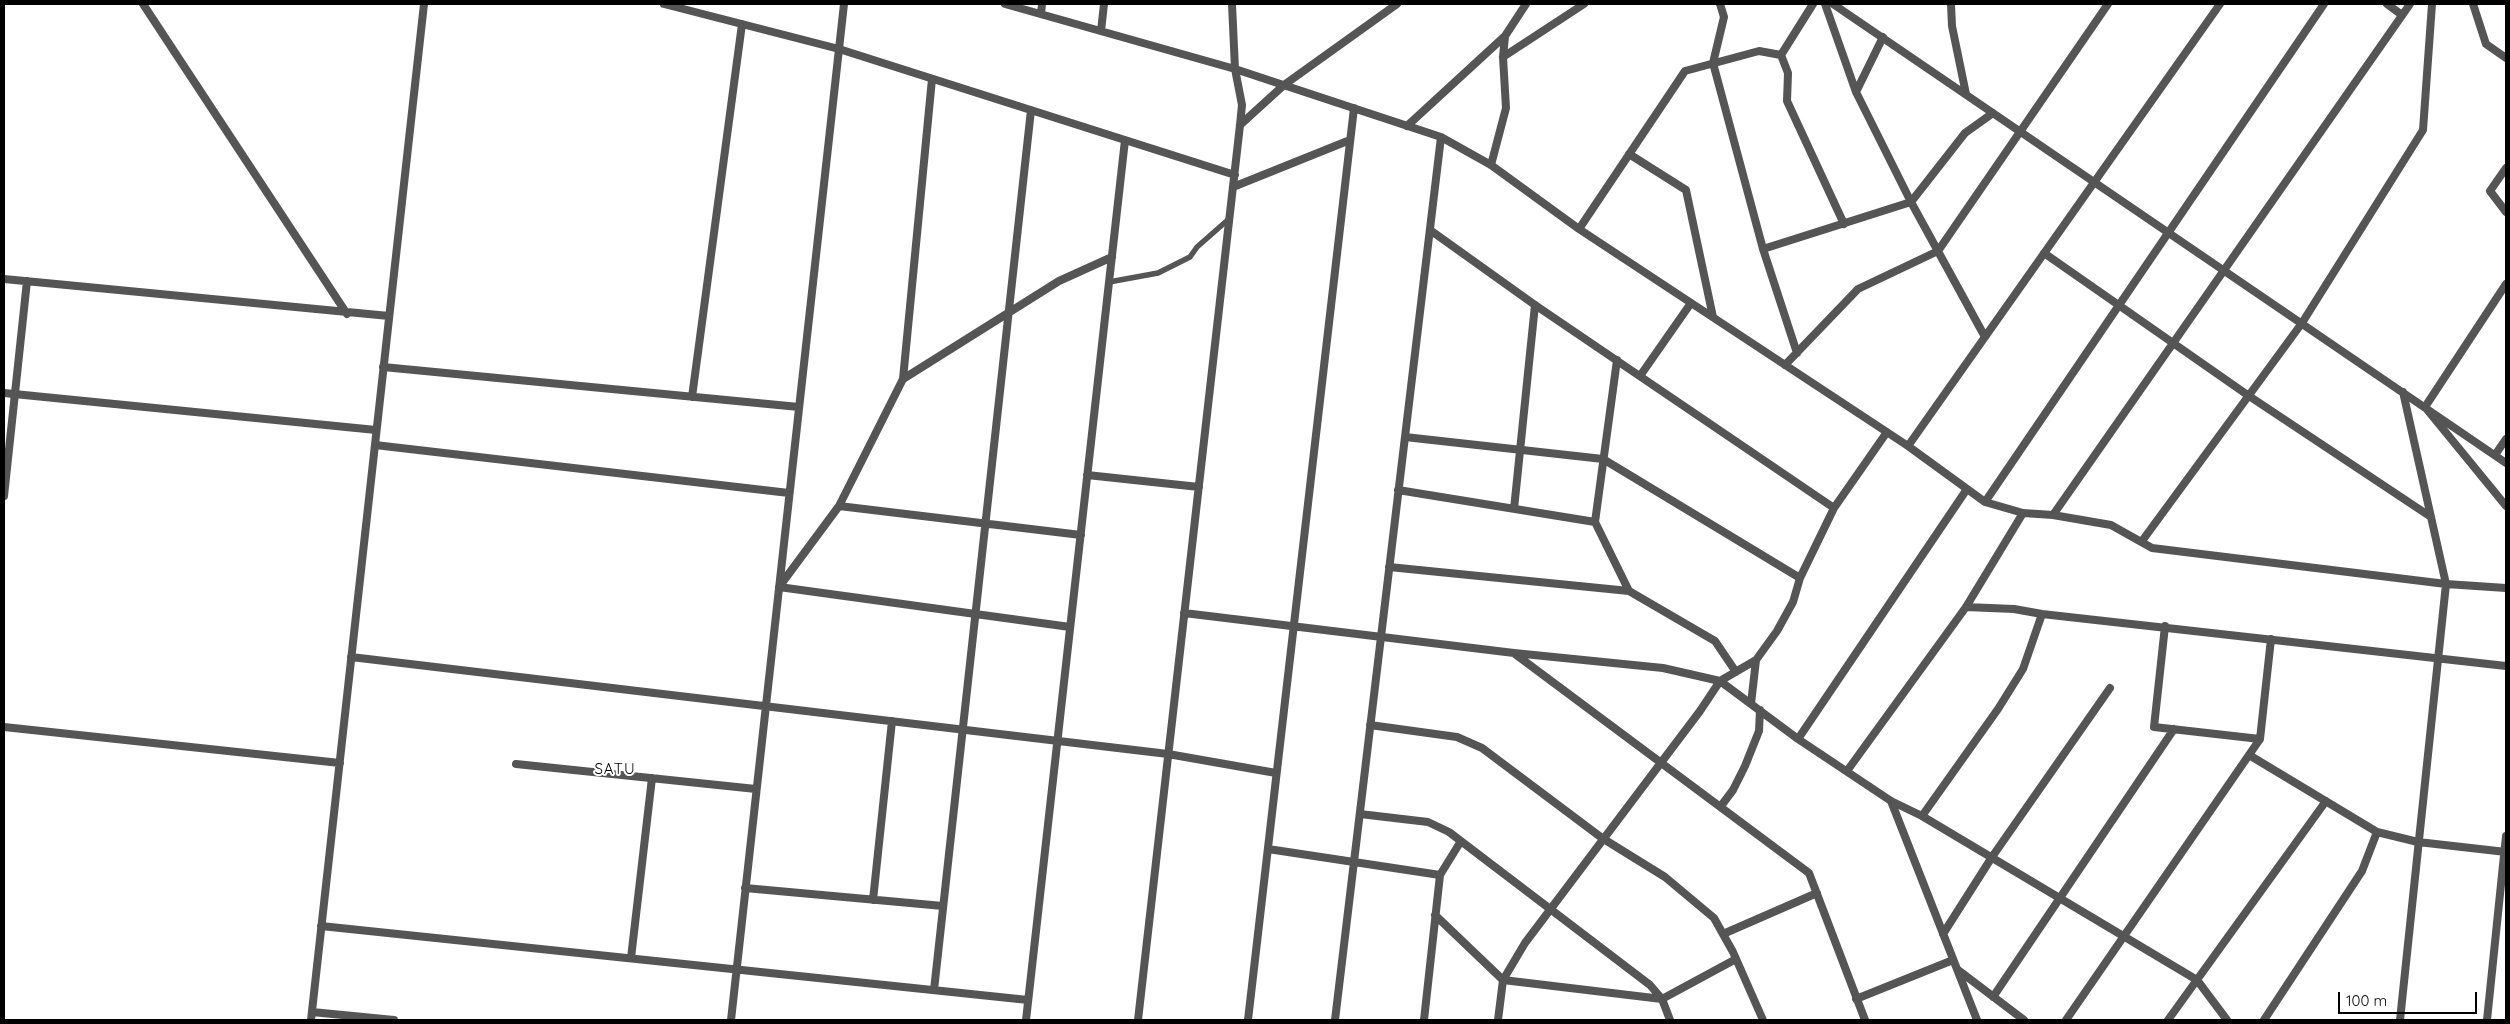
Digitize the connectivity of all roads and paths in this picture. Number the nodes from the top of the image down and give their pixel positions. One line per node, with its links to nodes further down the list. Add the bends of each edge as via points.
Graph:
1 (143, 4): 74 (street)
2 (424, 4): 76 (street)
3 (664, 4): 26 (street)
4 (844, 4): 30 (street)
5 (1005, 4): 24 (street)
6 (1042, 4): 24 (street)
7 (1104, 4): 27 (street)
8 (1232, 4): 35 (street)
9 (1397, 4): 37 (street)
10 (1526, 4): 28 (street)
11 (1584, 4): 32 (street)
12 (1720, 4): 34 (street, via 1724,17)
13 (1813, 4): 31 (street)
14 (1825, 4): 38 (street)
15 (1833, 4): 29 (street)
16 (1951, 4): 39 (street, via 1952,26)
17 (2108, 4): 45 (street)
18 (2220, 4): 53 (street)
19 (2324, 4): 61 (street)
20 (2387, 4): 25 (street)
21 (2410, 4): 25 (street)
22 (2432, 4): 78 (street, via 2423,130)
23 (2473, 4): 33 (street, via 2486,44)
24 (1041, 14): 27 (street)
25 (2402, 15): 66 (street)
26 (742, 24): 30 (street); 91 (street)
27 (1101, 31): 35 (street)
28 (1505, 36): 32 (street); 44 (street)
29 (1883, 37): 38 (street); 39 (street)
30 (839, 49): 36 (street); 92 (street)
31 (1781, 55): 34 (street, via 1759,51); 58 (street, via 1788,73 1787,101)
32 (1503, 57): 50 (street, via 1506,108)
33 (2506, 58)
34 (1712, 62): 49 (street, via 1685,71); 62 (street)
35 (1235, 69): 37 (street); 43 (street, via 1242,105)
36 (932, 78): 41 (street); 86 (street)
37 (1284, 85): 40 (street); 43 (street)
38 (1856, 92): 55 (street)
39 (1966, 94): 42 (street)
40 (1354, 108): 44 (street); 48 (street)
41 (1031, 110): 47 (street); 75 (street)
42 (1993, 112): 45 (street); 55 (street, via 1965,133)
43 (1240, 126): 52 (street)
44 (1407, 126): 46 (street)
45 (2020, 131): 53 (street); 63 (street)
46 (1441, 137): 50 (street); 60 (street)
47 (1125, 140): 52 (street); 65 (street)
48 (1350, 140): 54 (street); 132 (street)
49 (1630, 154): 59 (street); 77 (street, via 1686,190)
50 (1491, 165): 59 (street)
51 (2506, 168): 56 (street, via 2490,191)
52 (1235, 175): 54 (street)
53 (2095, 182): 61 (street); 64 (street)
54 (1234, 187): 57 (street)
55 (1911, 202): 58 (street); 63 (street)
56 (2506, 212)
57 (1230, 218): 69 (street, via 1190,257 1158,273); 105 (street)
58 (1844, 224): 62 (street)
59 (1579, 229): 71 (street)
60 (1430, 230): 72 (street); 96 (street)
61 (2169, 232): 66 (street); 73 (street)
62 (1763, 249): 81 (street)
63 (1938, 251): 79 (street); 81 (street, via 1858,290)
64 (2044, 253): 73 (street); 79 (street)
65 (1112, 257): 69 (street); 75 (street, via 1059,281)
66 (2225, 271): 78 (street); 80 (street)
67 (4, 279): 68 (street)
68 (27, 281): 74 (street); 89 (street)
69 (1109, 282): 104 (street)
70 (2506, 284): 93 (street)
71 (1691, 303): 77 (street); 85 (street)
72 (1535, 305): 82 (street); 100 (street)
73 (2119, 305): 80 (street); 110 (street)
74 (347, 314): 76 (street)
75 (1009, 314): 86 (street); 119 (street)
76 (389, 316): 84 (street)
77 (1713, 317): 83 (street)
78 (2302, 323): 87 (street); 90 (street)
79 (1985, 337): 99 (street)
80 (2174, 344): 90 (street); 116 (street)
81 (1797, 353): 83 (street)
82 (1617, 360): 85 (street); 102 (street)
83 (1785, 365): 95 (street)
84 (383, 367): 91 (street); 94 (street)
85 (1640, 376): 113 (street)
86 (903, 379): 111 (street)
87 (2402, 392): 93 (street); 117 (street)
88 (4, 393): 89 (street)
89 (15, 394): 94 (street); 109 (street)
90 (2248, 396): 117 (street); 121 (street)
91 (692, 397): 92 (street)
92 (799, 407): 108 (street)
93 (2425, 407): 101 (street); 112 (street)
94 (376, 430): 98 (street)
95 (1887, 432): 99 (street); 113 (street)
96 (1405, 437): 100 (street); 107 (street)
97 (2506, 439): 101 (street)
98 (375, 445): 108 (street); 138 (street)
99 (1908, 446): 106 (street)
100 (1520, 450): 102 (street); 114 (street)
101 (2495, 455): 103 (street)
102 (1603, 459): 118 (street); 123 (street)
103 (2506, 462)
104 (1088, 475): 105 (street); 120 (street)
105 (1199, 488): 129 (street)
106 (1967, 489): 110 (street); 153 (street)
107 (1398, 490): 114 (street); 122 (street)
108 (789, 493): 125 (street)
109 (4, 496)
110 (1985, 502): 115 (street)
111 (838, 506): 119 (street); 125 (street)
112 (2506, 506)
113 (1834, 508): 123 (street)
114 (1514, 509): 118 (street)
115 (2023, 513): 116 (street); 128 (street)
116 (2053, 515): 121 (street, via 2110,526)
117 (2431, 517): 124 (street)
118 (1595, 522): 127 (street)
119 (986, 524): 120 (street); 130 (street)
120 (1081, 535): 134 (street)
121 (2142, 541): 124 (street, via 2152,548)
122 (1389, 567): 127 (street); 135 (street)
123 (1800, 578): 140 (street, via 1793,602 1777,632)
124 (2446, 584): 126 (street); 139 (street)
125 (779, 587): 130 (street); 146 (street)
126 (2506, 588)
127 (1629, 591): 142 (street, via 1715,641)
128 (1966, 607): 131 (street, via 2014,608); 161 (street)
129 (1184, 613): 132 (street); 156 (street)
130 (976, 614): 134 (street); 151 (street)
131 (2042, 614): 133 (street); 169 (street, via 2023,668)
132 (1294, 626): 135 (street); 162 (street)
133 (2165, 626): 136 (street); 152 (street, via 2154,727)
134 (1070, 627): 155 (street)
135 (1381, 637): 137 (street); 149 (street)
136 (2271, 638): 139 (street); 154 (street)
137 (1514, 653): 143 (street, via 1663,668); 158 (street)
138 (351, 657): 146 (street); 159 (street)
139 (2437, 658): 141 (street); 174 (street)
140 (1756, 660): 142 (street); 145 (street)
141 (2506, 666)
142 (1736, 672): 143 (street)
143 (1720, 681): 145 (street); 158 (street)
144 (2110, 688): 177 (street)
145 (1751, 704): 147 (street)
146 (766, 706): 148 (street); 164 (street)
147 (1760, 710): 153 (street); 167 (street, via 1759,731 1745,766)
148 (892, 721): 151 (street); 183 (street)
149 (1370, 725): 168 (street); 172 (street, via 1457,737 1482,748)
150 (4, 727): 159 (street)
151 (963, 730): 155 (street); 184 (street)
152 (2174, 730): 154 (street); 182 (street)
153 (1798, 738): 161 (street)
154 (2260, 739): 157 (street)
155 (1057, 741): 156 (street); 202 (street)
156 (1168, 754): 162 (street); 207 (street)
157 (2249, 755): 166 (street); 190 (street)
158 (1662, 762): 167 (street); 172 (street)
159 (340, 763): 187 (street)
160 (516, 764): 163 (street)
161 (1847, 771): 165 (street)
162 (1276, 773): 175 (street)
163 (652, 778): 164 (street); 191 (street)
164 (756, 789): 180 (street)
165 (1891, 801): 169 (street); 189 (street)
166 (2326, 801): 170 (street); 197 (street)
167 (1721, 806): 181 (street, via 1809,873)
168 (1360, 814): 173 (street, via 1428,822); 178 (street)
169 (1922, 816): 177 (street)
170 (2377, 832): 174 (street); 220 (street, via 2362,871)
171 (2506, 836): 176 (street)
172 (1602, 838): 185 (street); 188 (street, via 1665,877 1714,918)
173 (1461, 841): 179 (street); 185 (street)
174 (2418, 842): 176 (street); 221 (street)
175 (1268, 849): 178 (street); 208 (street)
176 (2505, 852): 222 (street)
177 (1992, 858): 182 (street); 189 (street)
178 (1354, 862): 179 (street); 209 (street)
179 (1440, 874): 186 (street)
180 (746, 888): 183 (street); 195 (street)
181 (1817, 893): 188 (street); 201 (street)
182 (2061, 898): 190 (street); 199 (street)
183 (873, 900): 184 (street)
184 (943, 906): 198 (street)
185 (1550, 908): 196 (street, via 1524,943); 200 (street, via 1650,985)
186 (1435, 915): 196 (street); 210 (street)
187 (321, 926): 191 (street); 203 (street)
188 (1723, 934): 192 (street)
189 (1943, 934): 193 (street)
190 (2125, 936): 197 (street); 217 (street)
191 (630, 958): 195 (street)
192 (1736, 959): 200 (street); 213 (street)
193 (1953, 960): 194 (street); 201 (street)
194 (1956, 969): 199 (street); 215 (street)
195 (736, 970): 198 (street); 205 (street)
196 (1503, 980): 200 (street); 211 (street)
197 (2197, 980): 218 (street); 219 (street)
198 (934, 990): 202 (street)
199 (1993, 997): 216 (street)
200 (1662, 999): 212 (street)
201 (1856, 999): 214 (street)
202 (1028, 1000): 206 (street)
203 (311, 1016): 204 (street)
204 (394, 1020)
205 (731, 1020)
206 (1026, 1020)
207 (1138, 1020)
208 (1248, 1020)
209 (1335, 1020)
210 (1424, 1020)
211 (1498, 1020)
212 (1670, 1020)
213 (1763, 1020)
214 (1865, 1020)
215 (1977, 1020)
216 (2024, 1020)
217 (2066, 1020)
218 (2168, 1020)
219 (2227, 1020)
220 (2264, 1020)
221 (2400, 1020)
222 (2486, 1020)

